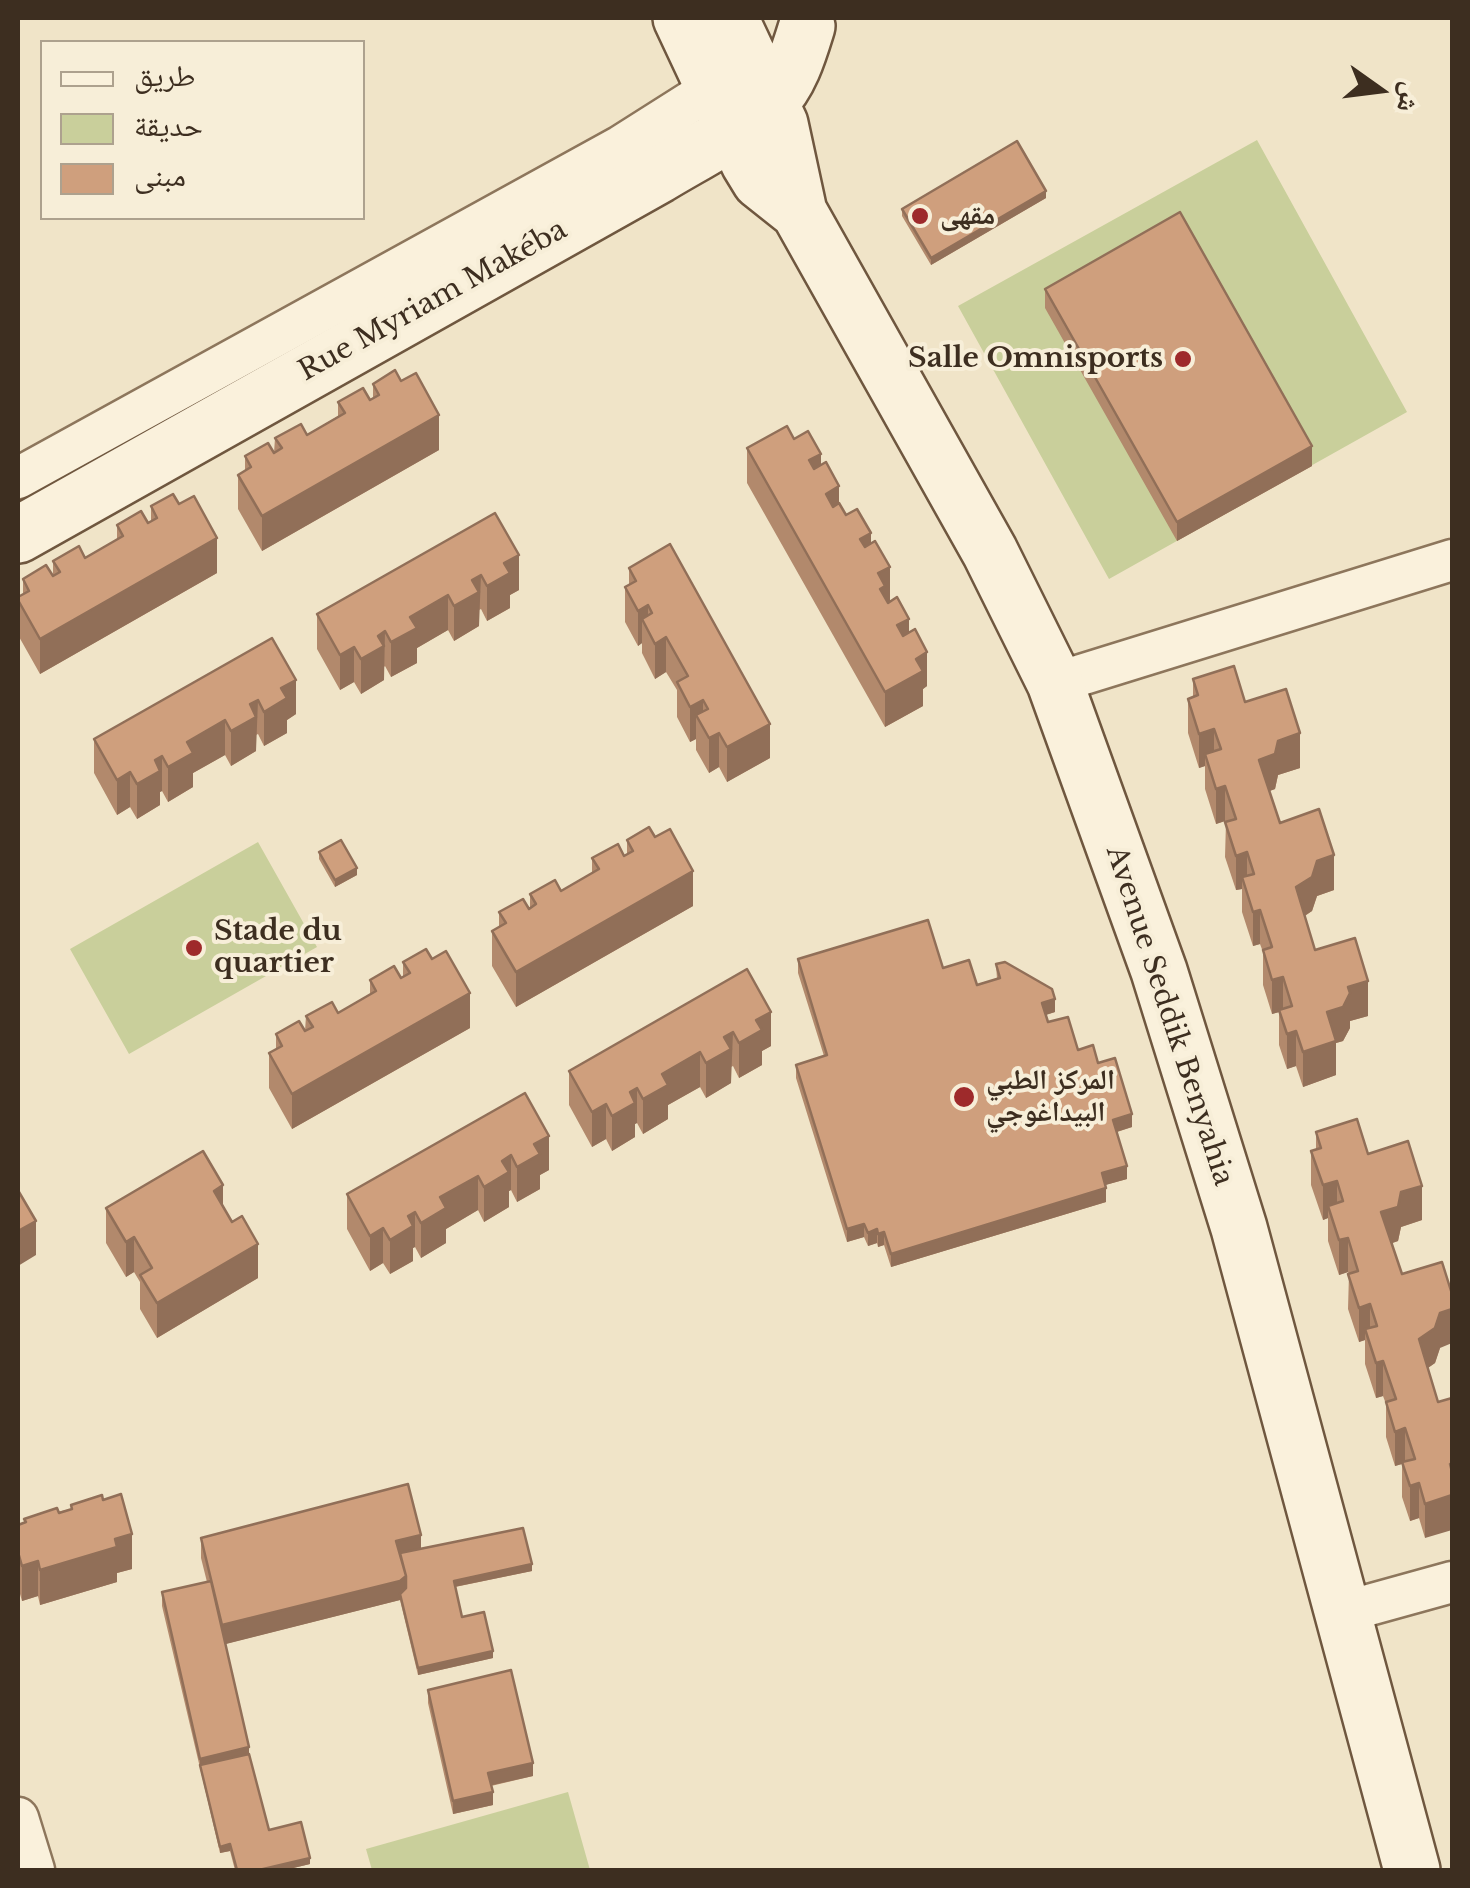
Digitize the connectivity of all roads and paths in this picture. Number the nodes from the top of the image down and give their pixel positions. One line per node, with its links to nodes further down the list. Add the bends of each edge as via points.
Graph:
1 (682, 18): 3 (street)
2 (810, 22): 3 (street, via 789,75)
3 (741, 79): 4 (street, Rue Myriam Makéba, via 659,175); 8 (street, Avenue Seddik Benyahia, via 760,181 800,212 990,552)
4 (87, 468): 5 (street); 6 (street, Rue Myriam Makéba)
5 (18, 478)
6 (18, 536)
7 (1452, 560): 8 (street)
8 (1054, 683): 10 (street, Avenue Seddik Benyahia, via 1159,971 1238,1228)
9 (1452, 1582): 10 (street)
10 (1340, 1613): 13 (street, Avenue Seddik Benyahia)
11 (18, 1818): 12 (street)
12 (34, 1870)
13 (1412, 1870)

